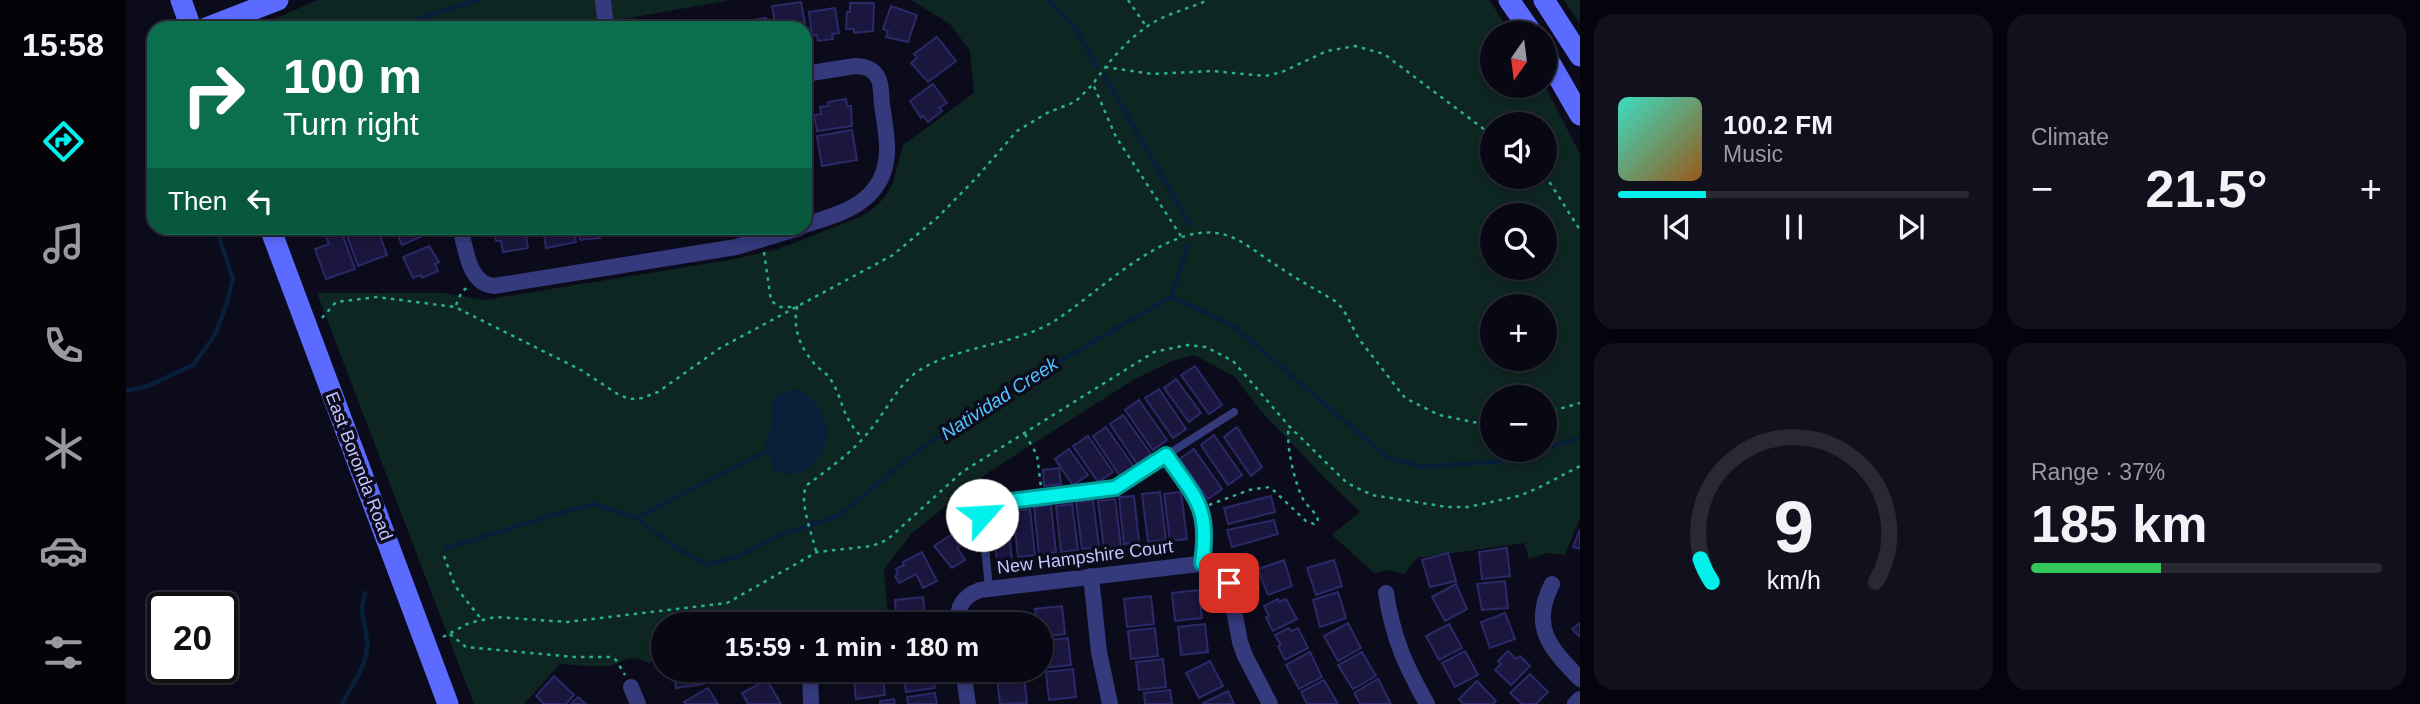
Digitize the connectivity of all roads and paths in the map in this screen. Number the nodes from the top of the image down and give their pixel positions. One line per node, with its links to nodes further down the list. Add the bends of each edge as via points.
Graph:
1 (181, 0): 8 (main road)
2 (278, 0): 9 (main road)
3 (603, 0): 10 (street)
4 (1128, 0): 12 (path)
5 (1208, 0): 12 (path)
6 (1509, 0): 11 (main road)
7 (1544, 0): 13 (main road)
8 (188, 21)
9 (224, 21)
10 (605, 21)
11 (1524, 21)
12 (1146, 27): 14 (path)
13 (1580, 56)
14 (1105, 67): 17 (path); 19 (path, via 1152,74 1212,71 1265,75 1327,51 1355,46 1384,54)
15 (812, 73): 21 (street, via 862,66 872,71 880,82 887,150 885,167 871,193 858,204)
16 (1558, 77): 18 (main road)
17 (1093, 84): 26 (path, via 1116,137); 30 (path, via 1075,102 1017,131 938,217 893,255)
18 (1580, 115)
19 (1480, 126)
20 (1554, 189): 22 (path)
21 (812, 223)
22 (1580, 230)
23 (273, 235): 57 (main road, East Boronda Road)
24 (462, 235): 28 (street)
25 (777, 235): 27 (street)
26 (1181, 237): 35 (path, via 1218,233 1335,301 1405,398 1439,415); 38 (path, via 1141,257 1046,325 932,363 913,375)
27 (762, 240): 28 (street, via 494,286); 30 (path, via 771,301 780,307)
28 (478, 279): 29 (path, via 462,291)
29 (455, 307): 30 (path, via 630,399 658,392 720,348); 31 (path, via 377,297 336,302)
30 (797, 307): 38 (path, via 801,344 828,377 850,426)
31 (322, 318)
32 (1580, 403): 33 (path)
33 (1557, 410)
34 (1234, 412): 39 (lane)
35 (1480, 423)
36 (1289, 426): 41 (path, via 1297,486 1318,523 1306,521 1270,487 1249,490)
37 (1024, 433): 40 (path, via 1037,454)
38 (863, 438): 42 (path, via 803,490)
39 (1166, 455): 40 (lane, via 1115,488); 41 (lane)
40 (1042, 497): 47 (lane, via 994,503 983,511)
41 (1201, 509): 44 (lane, via 1205,528)
42 (817, 552)
43 (444, 556): 50 (path, via 455,586)
44 (1202, 563): 45 (street, New Hampshire Court); 62 (street, via 1218,568 1229,583 1245,656)
45 (1091, 576): 47 (street, New Hampshire Court); 61 (street)
46 (1552, 584): 52 (street, via 1543,610 1545,635)
47 (989, 587): 49 (street, New Hampshire Court, via 973,592)
48 (1386, 593): 63 (street, via 1391,627)
49 (958, 612)
50 (481, 619)
51 (450, 634): 55 (path, via 466,647 610,657 619,663)
52 (1580, 679)
53 (811, 682): 59 (street)
54 (965, 682): 60 (street)
55 (631, 687): 58 (street)
56 (1580, 699): 64 (street)
57 (448, 704)
58 (638, 704)
59 (811, 704)
60 (968, 704)
61 (1110, 704)
62 (1270, 704)
63 (1427, 704)
64 (1575, 704)

